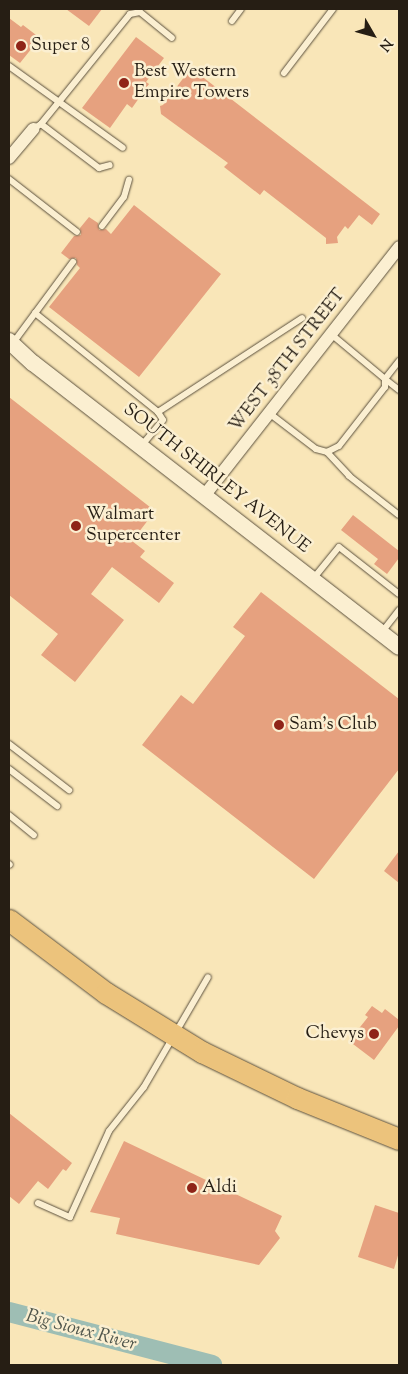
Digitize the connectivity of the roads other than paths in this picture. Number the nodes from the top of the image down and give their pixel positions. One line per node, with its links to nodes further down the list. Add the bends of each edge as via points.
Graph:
1 (241, 9): 3 (lane)
2 (333, 9): 6 (lane)
3 (232, 21)
4 (172, 38): 7 (lane, via 140,12 130,14)
5 (9, 66): 7 (lane)
6 (284, 73)
7 (59, 103): 8 (lane); 9 (lane)
8 (37, 126): 10 (street); 11 (lane, via 100,168)
9 (123, 148)
10 (9, 158)
11 (110, 165)
12 (9, 179): 15 (lane)
13 (129, 180): 14 (lane, via 124,197)
14 (102, 226)
15 (77, 232)
16 (399, 247): 20 (street, WEST 38TH STREET)
17 (73, 262): 18 (lane)
18 (35, 313): 21 (lane); 25 (lane)
19 (302, 318): 25 (lane)
20 (331, 334): 23 (lane); 26 (street, WEST 38TH STREET)
21 (10, 343): 27 (street, SOUTH SHIRLEY AVENUE)
22 (399, 361): 23 (lane)
23 (385, 379): 24 (lane); 28 (lane, via 385,387 339,446)
24 (399, 390)
25 (158, 412): 27 (lane, via 162,420)
26 (269, 413): 28 (lane, via 316,449); 29 (street, WEST 38TH STREET)
27 (141, 446): 29 (street, SOUTH SHIRLEY AVENUE)
28 (327, 452): 30 (lane, via 348,476)
29 (204, 496): 31 (street, SOUTH SHIRLEY AVENUE)
30 (399, 515)
31 (313, 580): 32 (lane, via 339,547); 34 (street, SOUTH SHIRLEY AVENUE)
32 (399, 594)
33 (399, 610): 34 (lane)
34 (381, 633): 35 (street, SOUTH SHIRLEY AVENUE)
35 (399, 647)
36 (9, 744): 38 (lane)
37 (9, 768): 39 (lane)
38 (69, 790)
39 (57, 806)
40 (9, 815): 41 (lane)
41 (34, 835)
42 (9, 920): 44 (main road, via 106,993)
43 (208, 977): 44 (lane)
44 (175, 1036): 45 (main road, via 266,1084); 46 (lane, via 144,1087 109,1131 70,1217)
45 (399, 1139)
46 (38, 1203)

